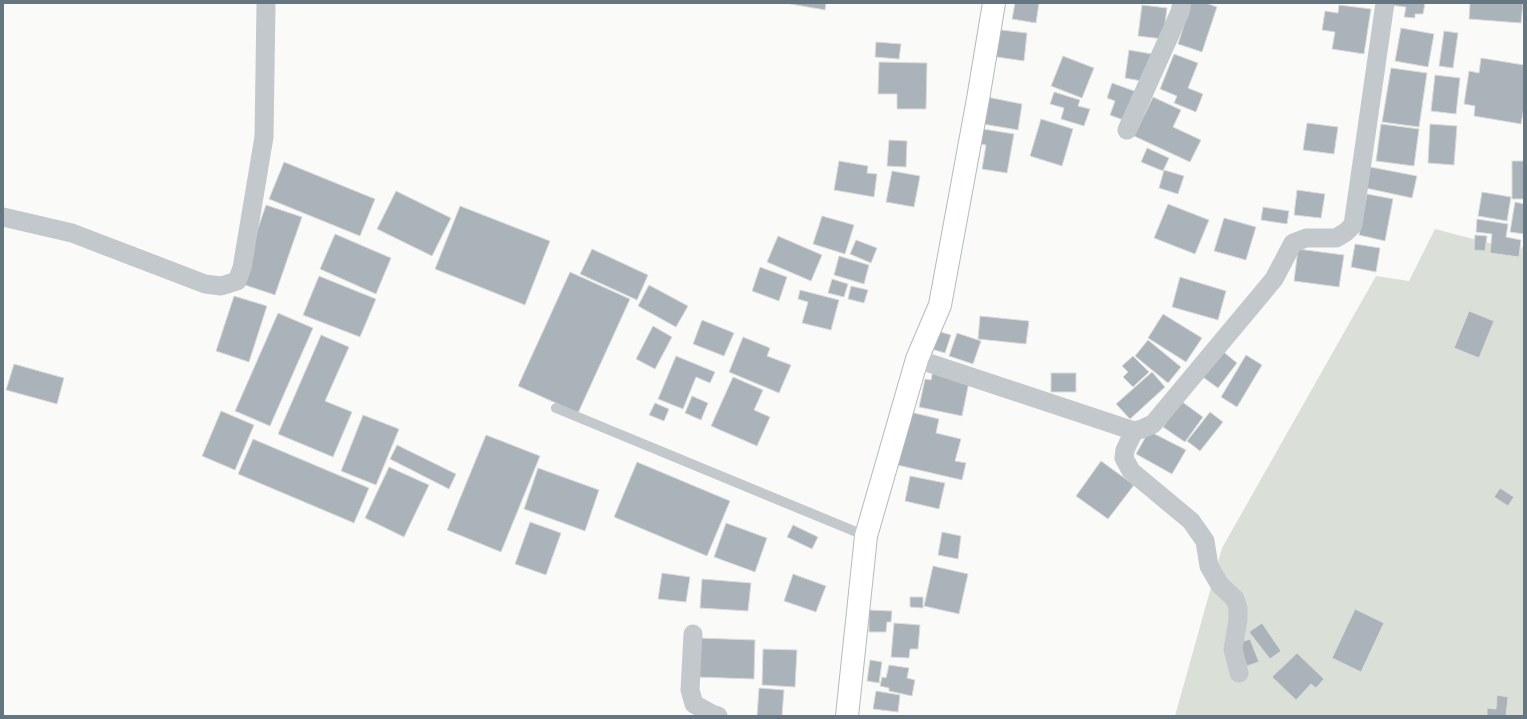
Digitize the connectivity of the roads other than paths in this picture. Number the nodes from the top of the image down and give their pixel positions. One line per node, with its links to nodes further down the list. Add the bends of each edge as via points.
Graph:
1 (266, 3): 6 (street, via 264,137 242,268 237,281 221,286 205,284 72,233)
2 (994, 3): 7 (street, via 940,305)
3 (1182, 3): 5 (street)
4 (1385, 3): 9 (street, via 1353,225 1336,238 1306,238 1293,243 1274,279 1153,424)
5 (1126, 130)
6 (3, 217)
7 (917, 359): 9 (street); 10 (street)
8 (556, 408): 10 (lane)
9 (1134, 431): 12 (street, via 1124,450 1124,458 1131,472 1192,521 1205,541 1209,566 1220,585 1235,599 1238,620 1233,649)
10 (866, 536): 14 (street)
11 (693, 634): 13 (street, via 690,690 694,704)
12 (1239, 673)
13 (718, 716)
14 (847, 716)

